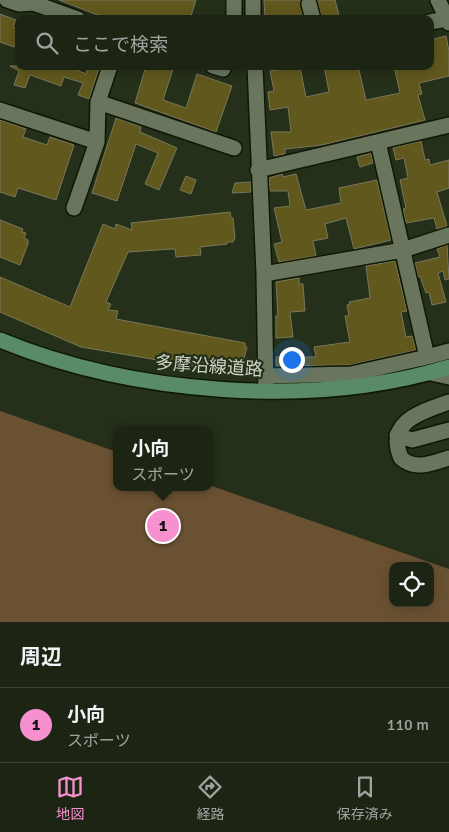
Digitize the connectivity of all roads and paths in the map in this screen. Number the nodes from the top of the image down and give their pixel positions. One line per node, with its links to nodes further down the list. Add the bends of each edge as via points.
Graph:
1 (7, 0): 5 (street, via 19,4 33,3)
2 (234, 0): 6 (street)
3 (253, 0): 7 (street)
4 (438, 0): 8 (street)
5 (67, 15)
6 (234, 15)
7 (254, 15)
8 (448, 20): 9 (street)
9 (434, 22)
10 (109, 70): 12 (street)
11 (255, 70): 18 (street)
12 (98, 102): 15 (street); 17 (street)
13 (0, 110): 15 (street)
14 (449, 125): 16 (street)
15 (97, 142): 19 (street)
16 (378, 142): 18 (street); 21 (street)
17 (234, 148)
18 (258, 170): 22 (street)
19 (74, 208)
20 (449, 235): 21 (street)
21 (403, 250): 22 (street); 25 (street)
22 (264, 274): 29 (street)
23 (0, 340): 29 (main road, 多摩沿線道路, via 74,365 131,378 193,387)
24 (449, 351): 25 (street)
25 (427, 357): 29 (street, via 352,374)
26 (449, 367): 27 (main road, 多摩沿線道路)
27 (430, 373): 28 (street); 29 (main road, 多摩沿線道路, via 357,387)
28 (449, 378)
29 (266, 383)
30 (449, 402): 32 (street, via 409,419)
31 (449, 430): 32 (street, via 412,440)
32 (398, 435): 33 (street, via 398,451 406,462 431,464)
33 (449, 458)

